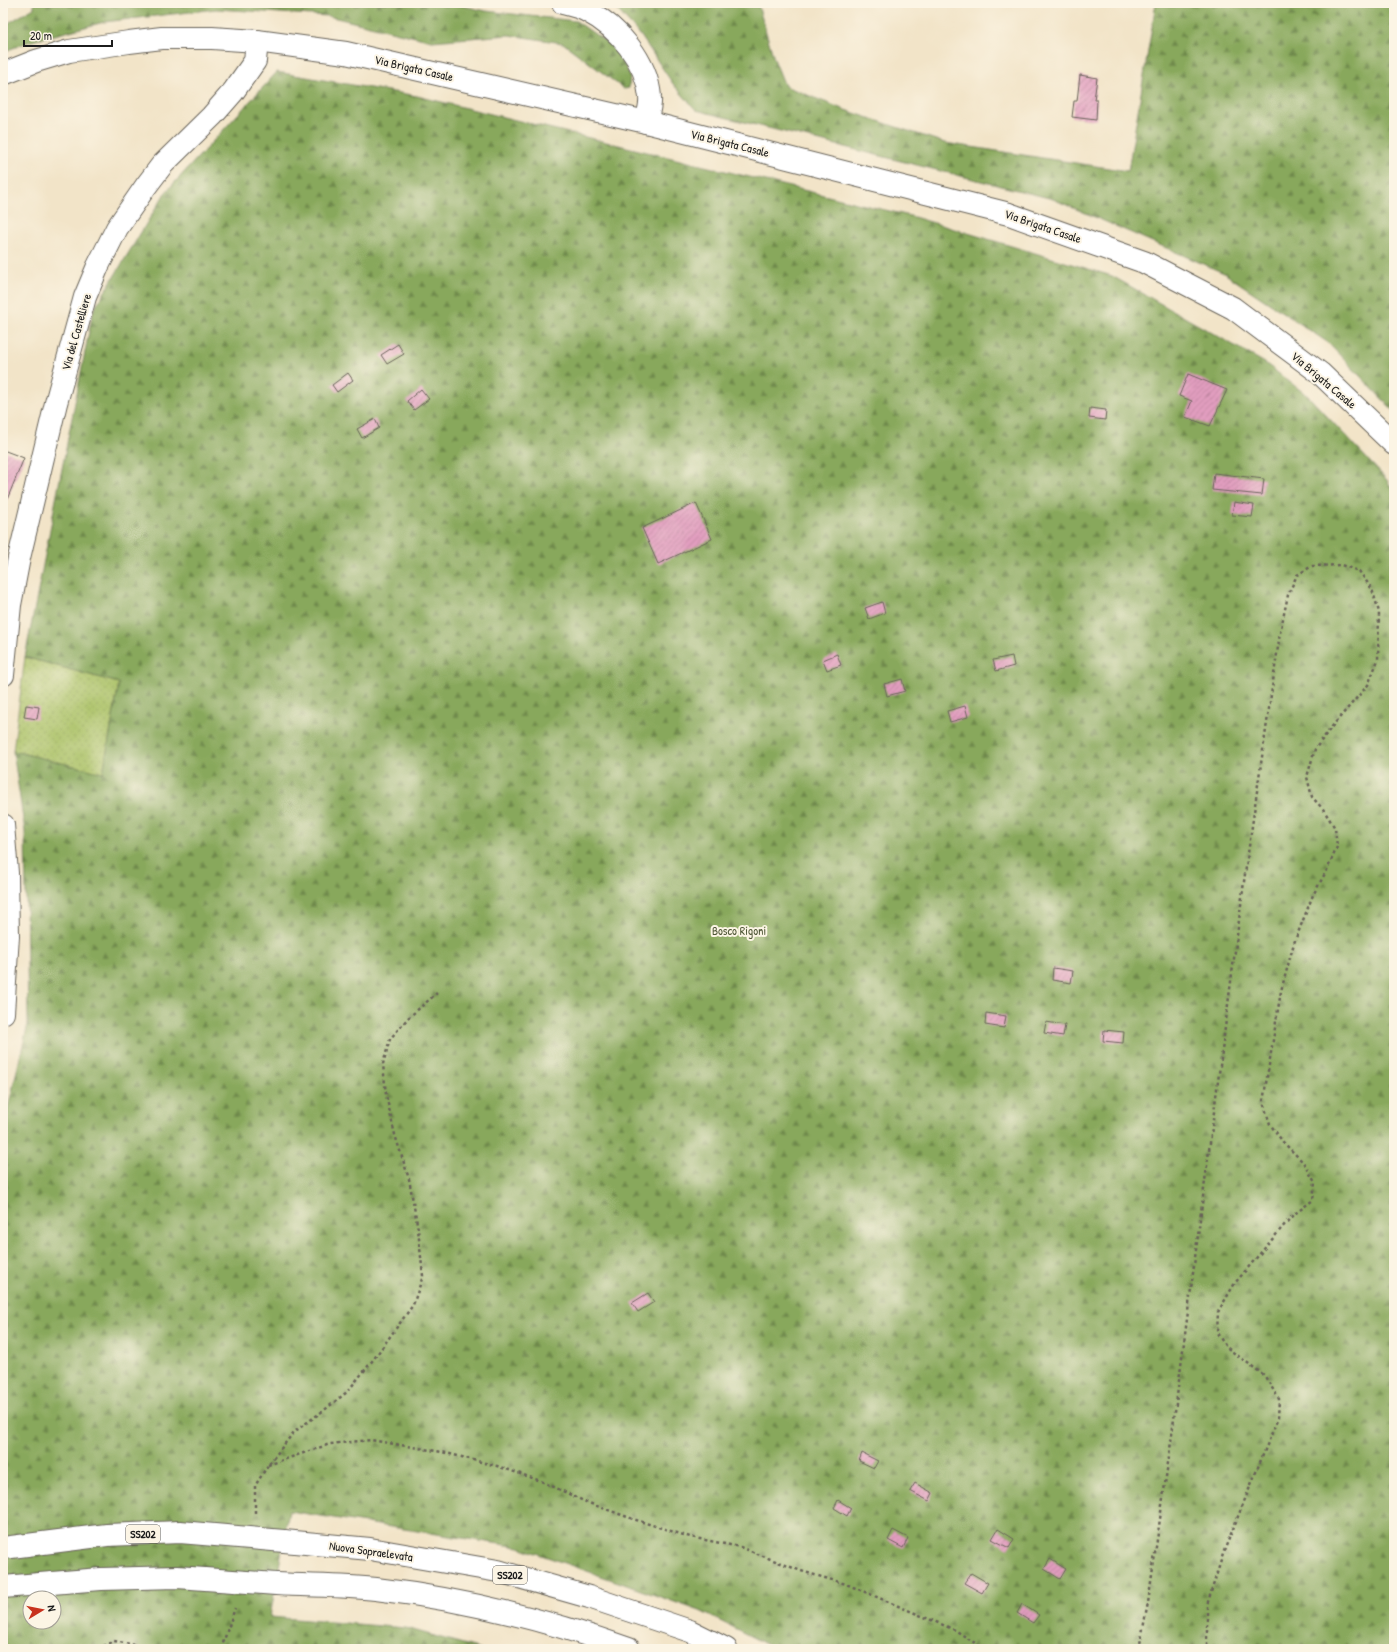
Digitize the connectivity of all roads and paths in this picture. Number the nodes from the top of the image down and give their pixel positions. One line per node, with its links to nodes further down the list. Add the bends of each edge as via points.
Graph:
1 (563, 3): 4 (main road, via 585,10 607,23 628,46 646,74 650,98)
2 (257, 41): 3 (main road, Via Brigata Casale, via 162,38 130,42 69,51); 4 (main road, Via Brigata Casale, via 346,53); 6 (main road, Via del Castelliere, via 255,61 224,101 162,165 117,228 85,297 20,551 10,605)
3 (3, 74)
4 (646, 122): 5 (main road, Via Brigata Casale, via 1009,214 1144,262 1233,308 1320,373)
5 (1394, 444)
6 (3, 675)
7 (3, 825): 9 (main road, via 8,928)
8 (437, 993): 10 (path, via 408,1018 390,1039 383,1064 386,1095 409,1179 418,1229 423,1276 413,1305 347,1392 294,1432)
9 (3, 1013)
10 (268, 1465): 11 (path, via 254,1486); 20 (path, via 330,1444 372,1440 476,1460 541,1482 633,1519 690,1537 740,1547 801,1571 846,1584 955,1630)
11 (253, 1519)
12 (3, 1548): 19 (main road, Nuova Sopraelevata / SS202, bridge, via 107,1535 180,1532 370,1549 498,1571 589,1597 690,1631)
13 (3, 1587): 18 (main road, bridge, via 101,1579 177,1577 375,1589 484,1607 583,1632)
14 (236, 1602): 17 (path)
15 (98, 1649): 16 (path, via 114,1641)
16 (156, 1649)
17 (221, 1649)
18 (629, 1649)
19 (726, 1649)
20 (984, 1649)
21 (1139, 1649): 22 (path, via 1171,1442 1246,866 1280,633 1288,595 1297,575 1312,566 1341,565 1359,571 1372,588 1379,612 1378,660 1368,685 1315,749 1307,777 1312,797 1335,828 1337,847 1328,870 1313,895 1294,943 1281,991 1263,1102 1270,1124 1303,1162 1315,1182 1313,1200 1292,1216 1235,1283 1218,1312 1217,1332 1226,1347 1264,1375 1279,1399 1278,1418 1224,1551 1207,1604)
22 (1208, 1649)

